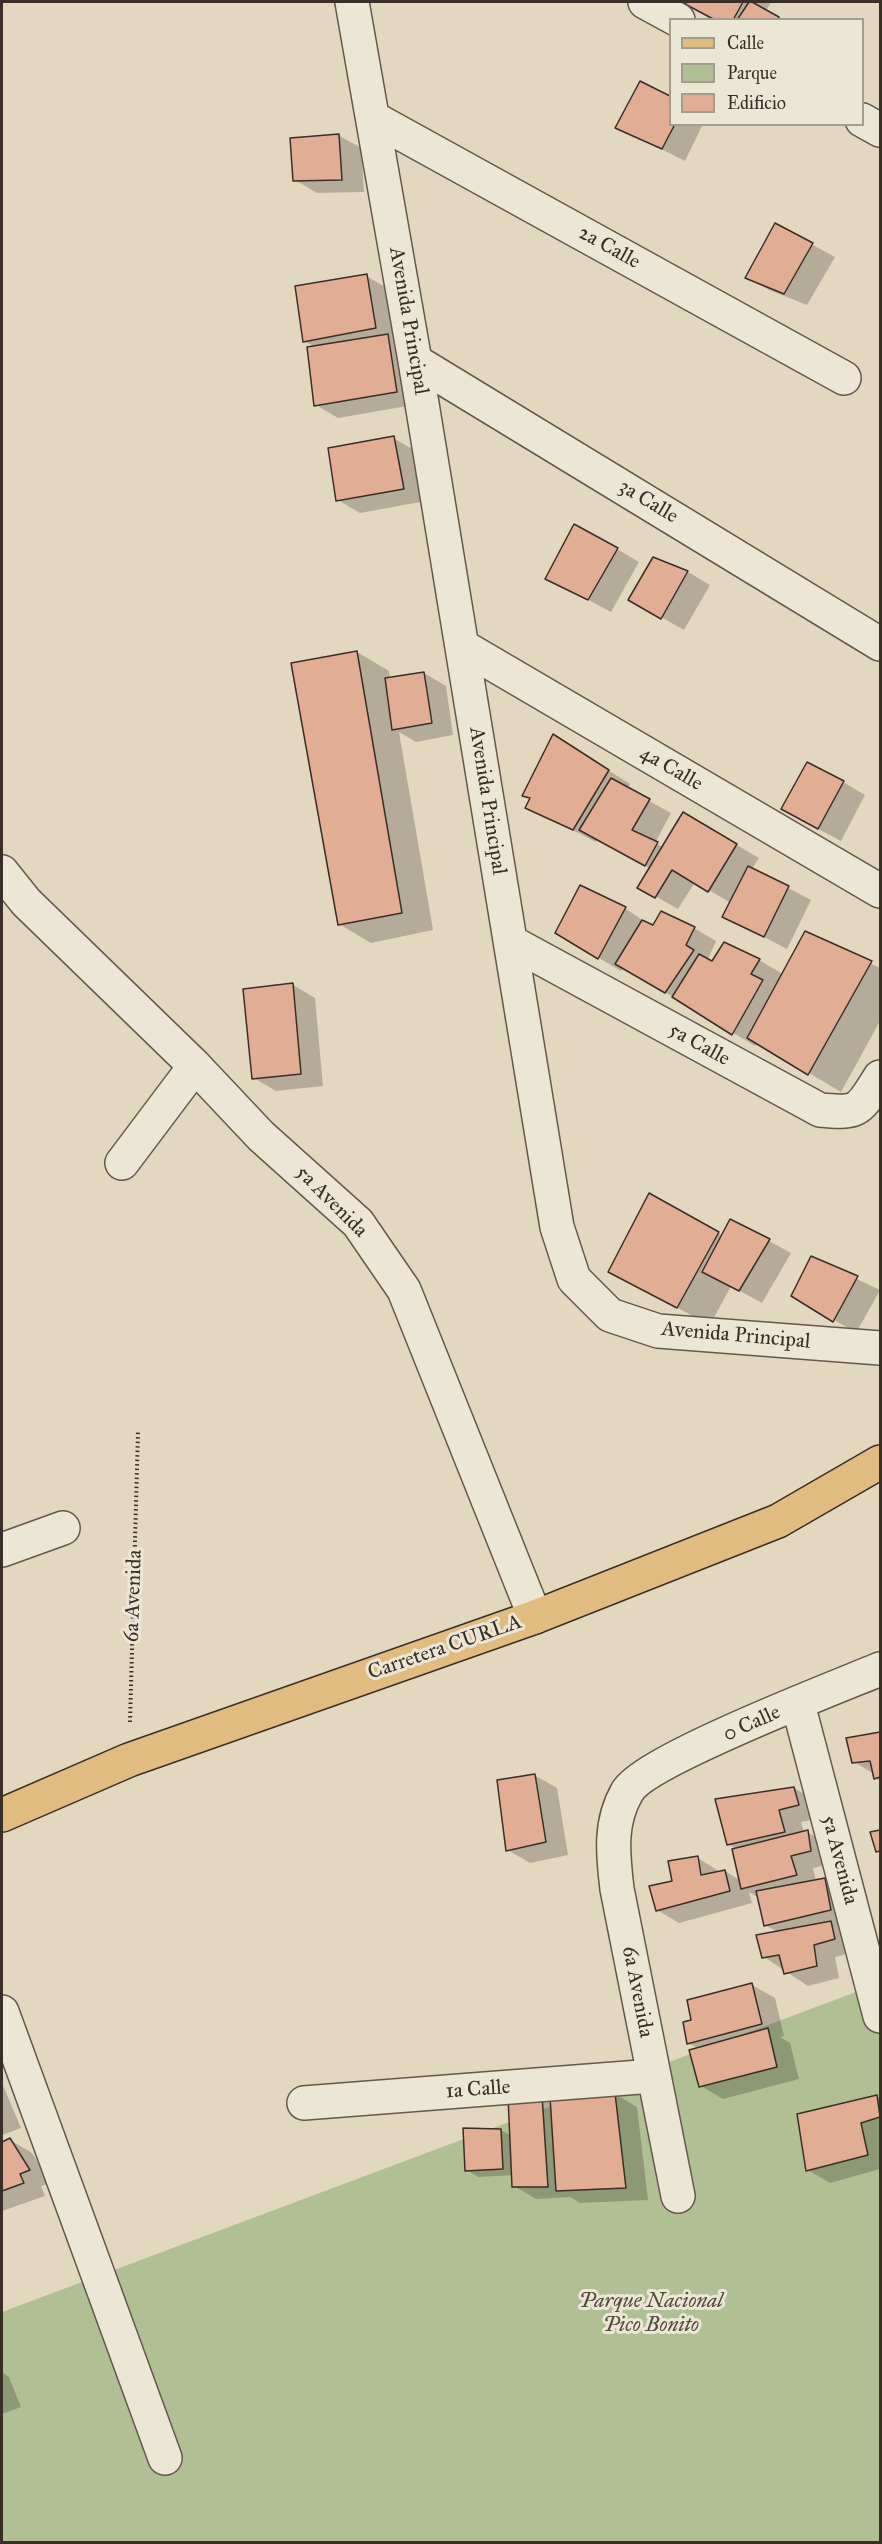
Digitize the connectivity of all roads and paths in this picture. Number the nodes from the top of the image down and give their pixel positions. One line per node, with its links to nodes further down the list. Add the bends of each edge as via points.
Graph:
1 (352, 2): 4 (street, Avenida Principal)
2 (645, 2): 3 (street)
3 (674, 18)
4 (374, 118): 7 (street, Avenida Principal); 8 (street, 2a Calle)
5 (864, 121): 6 (street)
6 (880, 130)
7 (414, 361): 9 (street, 3a Calle); 10 (street, Avenida Principal)
8 (844, 378)
9 (880, 644)
10 (462, 646): 12 (street, 4a Calle); 13 (street, Avenida Principal)
11 (2, 872): 14 (street, 5a Avenida, via 26,902)
12 (880, 891)
13 (511, 942): 15 (street, 5a Calle, via 820,1110 847,1113 861,1106); 17 (street, Avenida Principal, via 557,1227 574,1279 610,1315 658,1331)
14 (195, 1065): 16 (street); 22 (street, 5a Avenida, via 261,1136 358,1223 404,1290)
15 (880, 1077)
16 (122, 1163)
17 (880, 1348)
18 (138, 1432): 25 (path, 6a Avenida)
19 (880, 1462): 22 (main road, Carretera CURLA, via 778,1521)
20 (63, 1528): 21 (street)
21 (2, 1550)
22 (535, 1617): 25 (main road, Carretera CURLA)
23 (880, 1669): 24 (street, 0 Calle)
24 (798, 1704): 26 (street, 0 Calle, via 663,1763); 29 (street, 5a Avenida)
25 (129, 1760): 27 (main road, Carretera CURLA)
26 (628, 1789): 30 (street, 6a Avenida, via 616,1814 612,1844)
27 (2, 1815)
28 (2, 2012): 33 (street)
29 (880, 2016)
30 (653, 2076): 31 (street, 1a Calle); 32 (street, 6a Avenida)
31 (304, 2103)
32 (678, 2196)
33 (165, 2458)

